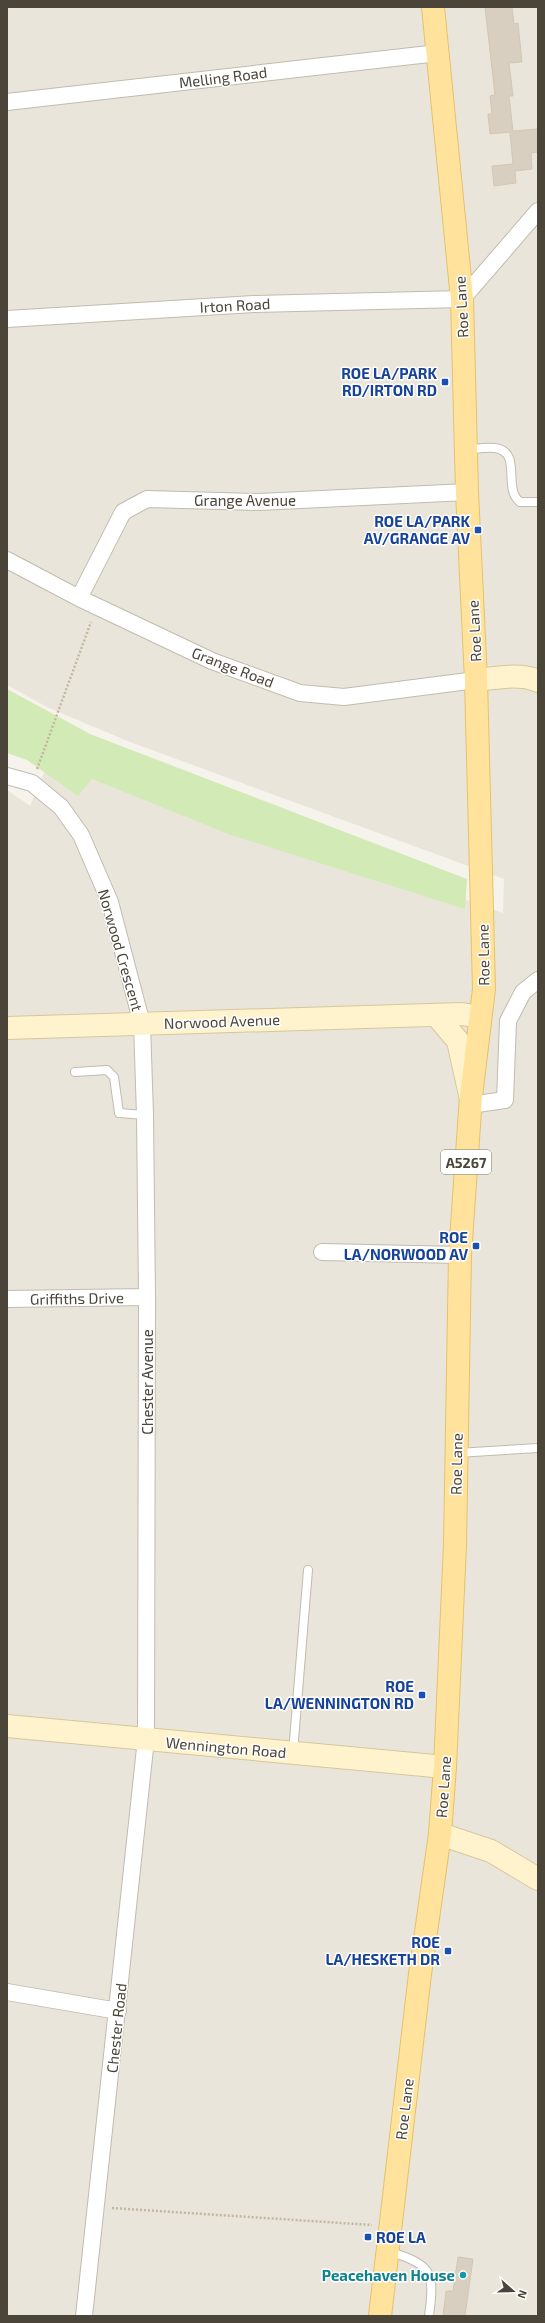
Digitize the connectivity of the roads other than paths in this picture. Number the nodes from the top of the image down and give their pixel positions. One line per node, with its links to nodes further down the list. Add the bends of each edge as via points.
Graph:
1 (433, 7): 2 (main road, Roe Lane / A5267)
2 (438, 53): 3 (street, Melling Road); 5 (main road, Roe Lane / A5267)
3 (7, 102)
4 (538, 211): 5 (street)
5 (462, 298): 6 (street, Irton Road, via 254,304); 7 (main road, Roe Lane / A5267)
6 (7, 319)
7 (466, 450): 8 (main road, Roe Lane / A5267); 9 (lane, via 494,448 507,453 511,458 514,498 520,502)
8 (467, 492): 11 (street, Grange Avenue, via 259,502 147,500 123,512); 12 (main road, Roe Lane / A5267)
9 (538, 502)
10 (7, 560): 11 (street, Grange Road)
11 (79, 598): 12 (street, Grange Road, via 212,661 300,693 344,698)
12 (476, 680): 13 (street, via 502,677); 17 (main road, Roe Lane / A5267, via 484,988)
13 (538, 681)
14 (7, 776): 18 (street, Norwood Crescent, via 32,783 61,807 81,836 110,902)
15 (538, 980): 21 (street, via 523,992 508,1021 505,1100)
16 (436, 1015): 17 (street, Norwood Avenue, via 462,1014); 18 (street, Norwood Avenue); 21 (street, via 458,1041)
17 (480, 1017): 21 (main road, Roe Lane / A5267)
18 (142, 1024): 19 (street, Norwood Avenue); 22 (street, Chester Avenue)
19 (7, 1028)
20 (75, 1072): 22 (lane, via 107,1070 114,1077 119,1113)
21 (470, 1100): 24 (main road, Roe Lane / A5267)
22 (145, 1115): 25 (street, Chester Avenue)
23 (322, 1252): 24 (street)
24 (460, 1255): 28 (main road, Roe Lane / A5267)
25 (147, 1297): 26 (street, Griffiths Drive); 31 (street, Chester Avenue)
26 (7, 1299)
27 (538, 1448): 28 (lane)
28 (457, 1453): 33 (main road, Roe Lane / A5267)
29 (308, 1570): 32 (lane)
30 (7, 1726): 31 (street, Wennington Road)
31 (146, 1739): 32 (street, Wennington Road); 37 (street, Chester Road)
32 (293, 1752): 33 (street, Wennington Road)
33 (445, 1767): 34 (main road, Roe Lane / A5267)
34 (440, 1834): 35 (street, via 491,1851); 38 (main road, Roe Lane / A5267, via 420,1974)
35 (538, 1879)
36 (7, 1992): 37 (street)
37 (118, 2010): 39 (street, Chester Road)
38 (387, 2251): 40 (main road, Roe Lane / A5267); 41 (lane, via 413,2259 429,2272 432,2288)
39 (84, 2316)
40 (380, 2316)
41 (429, 2316)

